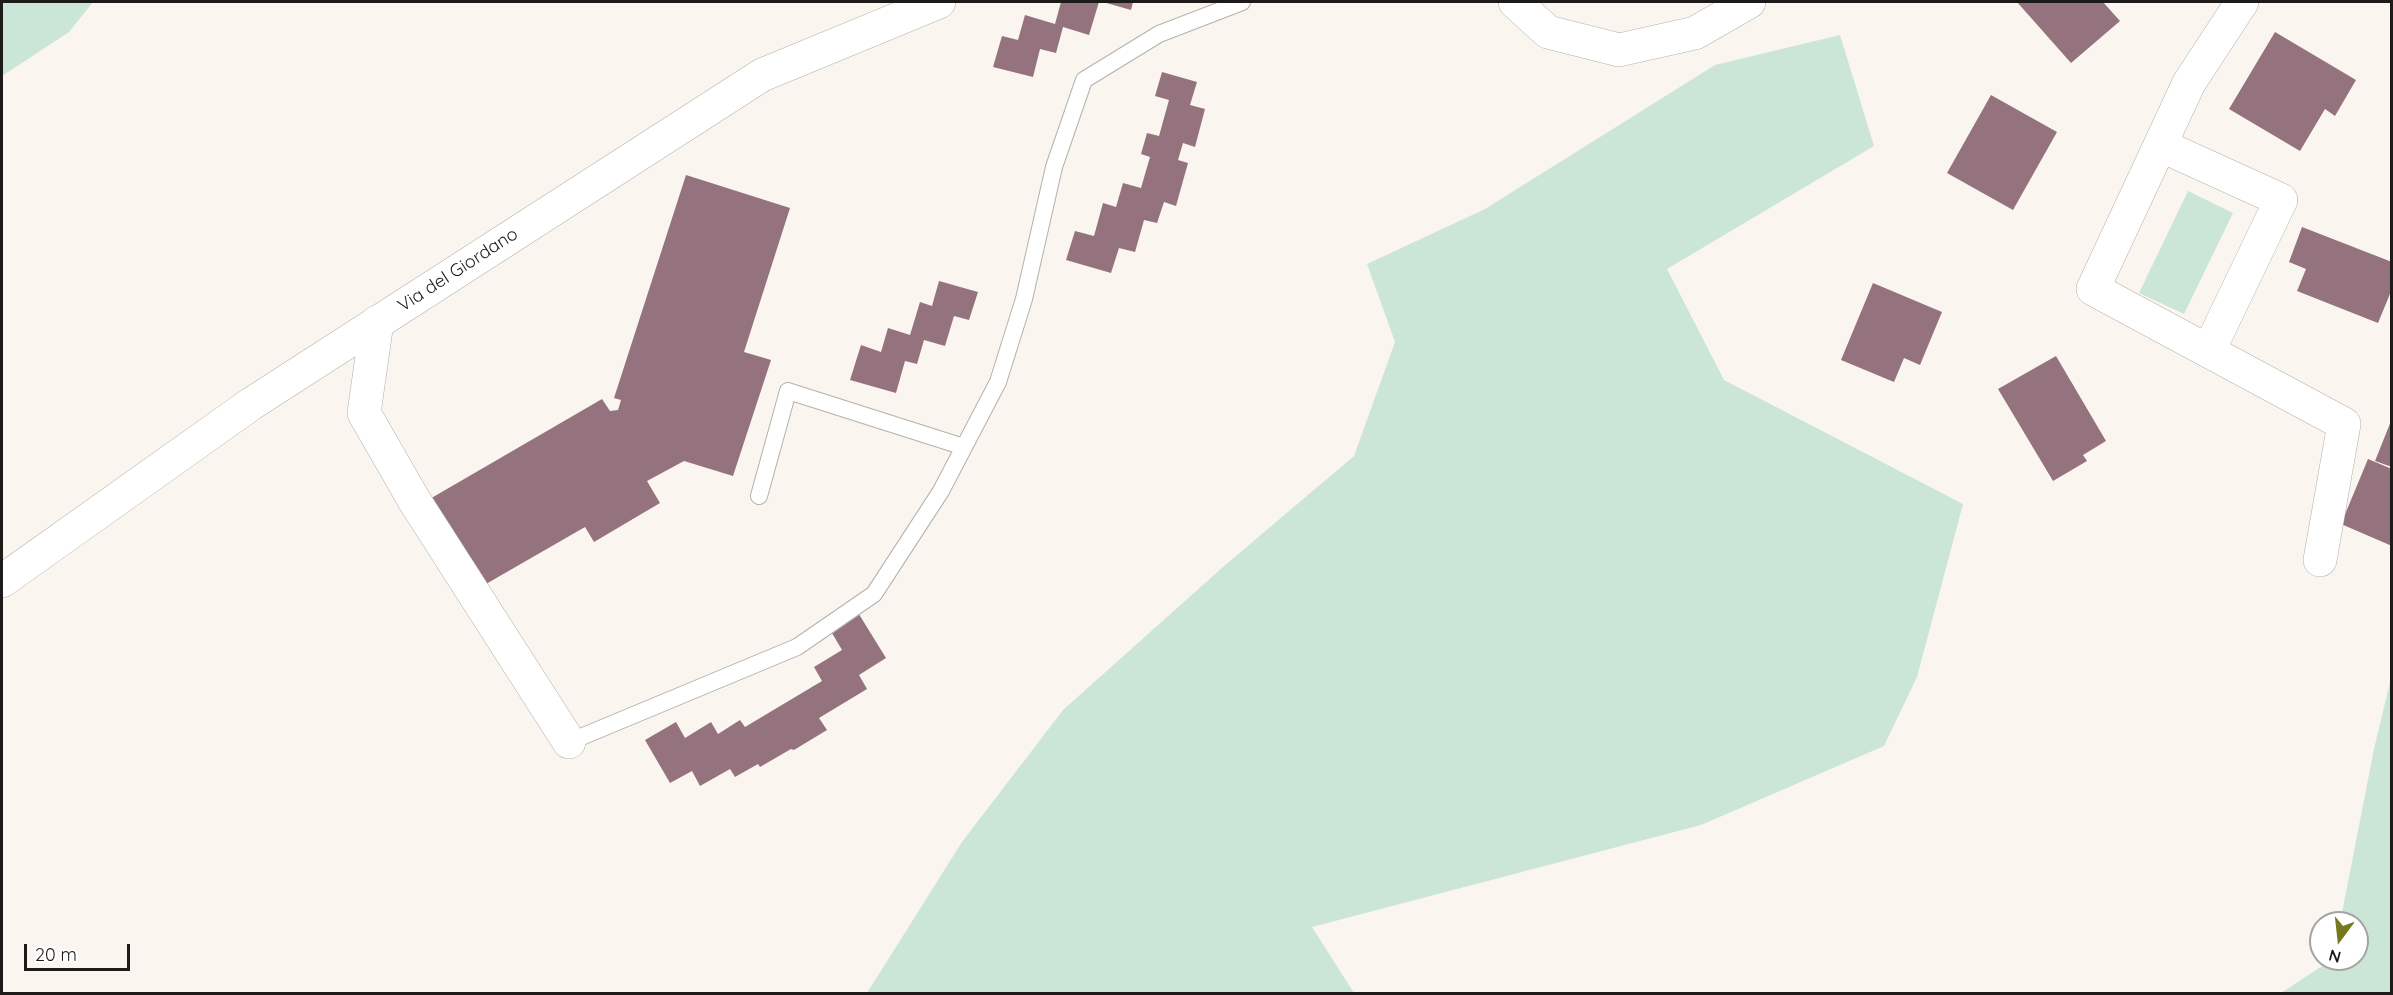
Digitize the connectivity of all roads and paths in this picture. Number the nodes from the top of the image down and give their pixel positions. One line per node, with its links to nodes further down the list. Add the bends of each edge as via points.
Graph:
1 (939, 2): 7 (street, Via del Giordano, via 762,75)
2 (1242, 2): 9 (lane, via 1159,34 1084,80 1054,167 1024,299 998,382)
3 (1515, 2): 4 (street, via 1548,32 1619,50 1695,33)
4 (1749, 2)
5 (2241, 2): 6 (street, via 2189,83)
6 (2160, 145): 8 (street, via 2093,289); 8 (street, via 2281,200)
7 (377, 322): 12 (street, Via del Giordano, via 251,404); 13 (street, via 364,413 414,500)
8 (2209, 350): 11 (street, via 2344,424)
9 (964, 447): 10 (lane, via 788,391); 13 (lane, via 941,491 874,594 797,647)
10 (759, 496)
11 (2320, 560)
12 (2, 581)
13 (569, 742)

